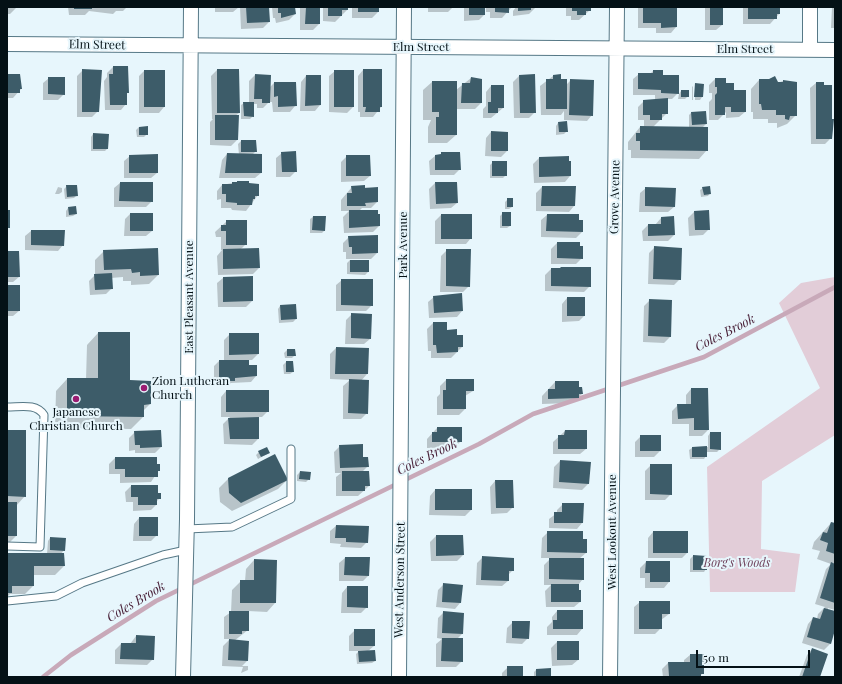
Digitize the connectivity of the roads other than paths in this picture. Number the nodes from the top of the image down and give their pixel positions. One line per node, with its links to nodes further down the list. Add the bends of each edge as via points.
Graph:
1 (191, 7): 6 (street, East Pleasant Avenue)
2 (404, 7): 7 (street, Park Avenue)
3 (617, 7): 8 (street, Grove Avenue)
4 (810, 7): 9 (street)
5 (7, 44): 6 (street, Elm Street)
6 (191, 46): 7 (street, Elm Street); 15 (street, East Pleasant Avenue)
7 (405, 47): 8 (street, Elm Street); 14 (street, Park Avenue)
8 (617, 49): 9 (street, Elm Street); 11 (street, Grove Avenue)
9 (810, 50): 10 (street, Elm Street)
10 (835, 50)
11 (613, 387): 21 (street, West Lookout Avenue)
12 (7, 407): 16 (lane, via 36,407 44,415 40,547)
13 (291, 450): 15 (lane, via 291,499 232,527)
14 (401, 483): 20 (street, West Anderson Street)
15 (187, 529): 17 (street, East Pleasant Avenue)
16 (7, 546)
17 (186, 550): 18 (lane, via 163,555 82,583 56,596); 19 (street, East Pleasant Avenue)
18 (7, 601)
19 (183, 677)
20 (399, 677)
21 (610, 677)

